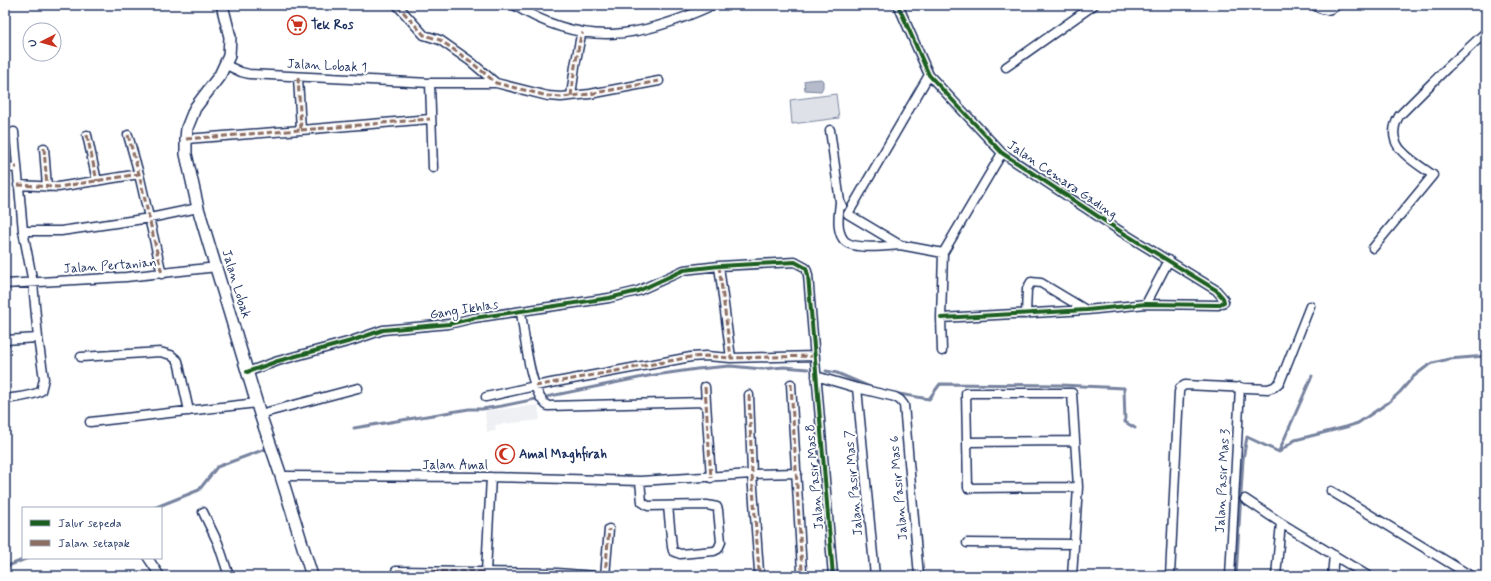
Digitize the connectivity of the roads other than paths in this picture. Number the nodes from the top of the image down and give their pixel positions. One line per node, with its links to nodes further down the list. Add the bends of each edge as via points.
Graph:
1 (222, 5): 11 (main road, Jalan Lobak, via 231,48)
2 (397, 5): 17 (street, via 424,35 440,40 470,60)
3 (514, 5): 10 (street, via 558,27)
4 (713, 5): 10 (street, via 649,29 627,33)
5 (898, 5): 13 (street, Jalan Cemara Gading)
6 (1094, 5): 12 (street)
7 (1314, 5): 8 (street, via 1322,10 1331,10)
8 (1337, 5)
9 (1486, 32): 41 (street, via 1399,116 1394,125 1396,145 1405,155 1433,175)
10 (583, 33): 18 (street)
11 (226, 65): 14 (street, Jalan Lobak 1, via 249,74); 25 (main road, Jalan Lobak, via 195,108)
12 (1006, 67)
13 (929, 75): 27 (street, Jalan Cemara Gading); 37 (street)
14 (298, 77): 16 (street, Jalan Lobak 1); 20 (street)
15 (659, 81): 18 (street)
16 (430, 83): 17 (street, Jalan Lobak 1); 19 (street)
17 (496, 83): 18 (street, via 548,96)
18 (571, 96)
19 (430, 119): 20 (street); 30 (street)
20 (301, 130): 25 (street)
21 (830, 130): 35 (street)
22 (14, 132): 28 (street)
23 (87, 135): 32 (street)
24 (128, 135): 31 (street)
25 (186, 138): 36 (main road, Jalan Lobak, via 186,154)
26 (44, 148): 34 (street)
27 (1002, 153): 42 (street); 43 (street, Jalan Cemara Gading, via 1120,231)
28 (17, 167): 29 (street); 33 (street)
29 (5, 168)
30 (433, 168)
31 (139, 174): 32 (street); 38 (street)
32 (97, 181): 34 (street, via 58,188)
33 (18, 185): 34 (street); 39 (street)
34 (47, 187)
35 (840, 202): 37 (street); 40 (street, via 840,232 847,243 880,247)
36 (198, 208): 38 (street); 45 (main road, Jalan Lobak)
37 (848, 214): 40 (street)
38 (150, 218): 39 (street, via 61,231); 46 (street)
39 (23, 231): 47 (street)
40 (900, 245): 42 (street)
41 (1373, 248)
42 (943, 253): 54 (street)
43 (1169, 260): 49 (street); 49 (street, Jalan Cemara Gading, via 1216,290 1224,298 1224,302 1218,305)
44 (719, 266): 52 (street, Gang Ikhlas, via 684,270 638,291 609,298); 58 (street, Jalan Pasir Mas 8, via 795,262 806,268); 60 (street)
45 (216, 267): 46 (street, Jalan Pertanian); 61 (main road, Jalan Lobak)
46 (162, 274): 47 (street, Jalan Pertanian)
47 (33, 283): 48 (street, Jalan Pertanian); 55 (street)
48 (5, 284)
49 (1146, 304): 51 (street)
50 (1310, 306): 65 (street, via 1280,382 1268,389)
51 (1087, 310): 53 (street); 53 (street, via 1041,283 1031,282 1027,289)
52 (521, 312): 61 (street, Gang Ikhlas, via 449,324 383,330); 67 (street)
53 (1026, 314): 54 (street)
54 (941, 318): 57 (street)
55 (38, 338): 56 (street); 71 (street, via 44,379 41,391 29,396)
56 (5, 340)
57 (942, 352)
58 (815, 356): 60 (street); 62 (street, Jalan Pasir Mas 8)
59 (81, 357): 74 (street, via 160,352 171,355 178,362)
60 (731, 358): 67 (street, via 691,357)
61 (247, 372): 73 (main road, Jalan Lobak)
62 (816, 376): 68 (street); 109 (street, Jalan Pasir Mas 8)
63 (791, 384): 79 (street)
64 (705, 387): 72 (street)
65 (1240, 387): 113 (street, via 1185,385 1180,390); 114 (street, Jalan Pasir Mas 3)
66 (358, 388): 75 (street)
67 (536, 388): 70 (street); 72 (street, via 542,401 548,406)
68 (857, 388): 110 (street, Jalan Pasir Mas 7); 111 (street, Jalan Pasir Mas 6, via 895,397 904,405)
69 (749, 395): 80 (street)
70 (486, 397)
71 (5, 399)
72 (705, 402): 83 (street)
73 (257, 403): 74 (street); 75 (main road, Jalan Lobak)
74 (189, 411): 76 (street)
75 (260, 414): 81 (main road, Jalan Lobak)
76 (90, 422)
77 (1075, 441): 78 (street); 78 (street, via 1072,393 966,393); 85 (street)
78 (967, 442): 85 (street, via 968,488)
79 (797, 473): 80 (street, Jalan Amal); 98 (street)
80 (752, 474): 83 (street, Jalan Amal); 97 (street)
81 (281, 476): 82 (street, Jalan Amal); 106 (main road, Jalan Lobak)
82 (491, 477): 84 (street, Jalan Amal); 100 (street)
83 (711, 478): 84 (street, Jalan Amal)
84 (640, 481): 88 (street, via 644,505)
85 (1078, 487): 93 (street)
86 (1331, 491): 118 (street)
87 (1245, 499): 90 (street)
88 (668, 506): 88 (street, via 717,507 721,542 718,549 680,554 673,551)
89 (203, 512): 105 (street, via 218,543)
90 (1281, 523): 94 (street); 115 (street)
91 (609, 529): 108 (street)
92 (967, 543): 93 (street)
93 (1074, 544): 112 (street)
94 (1334, 555): 116 (street); 117 (street)
95 (149, 559): 104 (street)
96 (396, 570): 99 (street)
97 (759, 571)
98 (802, 571)
99 (412, 573): 101 (street)
100 (481, 573): 101 (street); 102 (street)
101 (450, 574)
102 (507, 574): 103 (street)
103 (557, 575): 107 (street)
104 (160, 576)
105 (229, 576)
106 (312, 576)
107 (596, 576)
108 (605, 576)
109 (833, 576)
110 (875, 576)
111 (919, 576)
112 (1072, 576)
113 (1170, 576)
114 (1230, 576)
115 (1276, 576)
116 (1332, 576)
117 (1368, 576)
118 (1471, 576)

